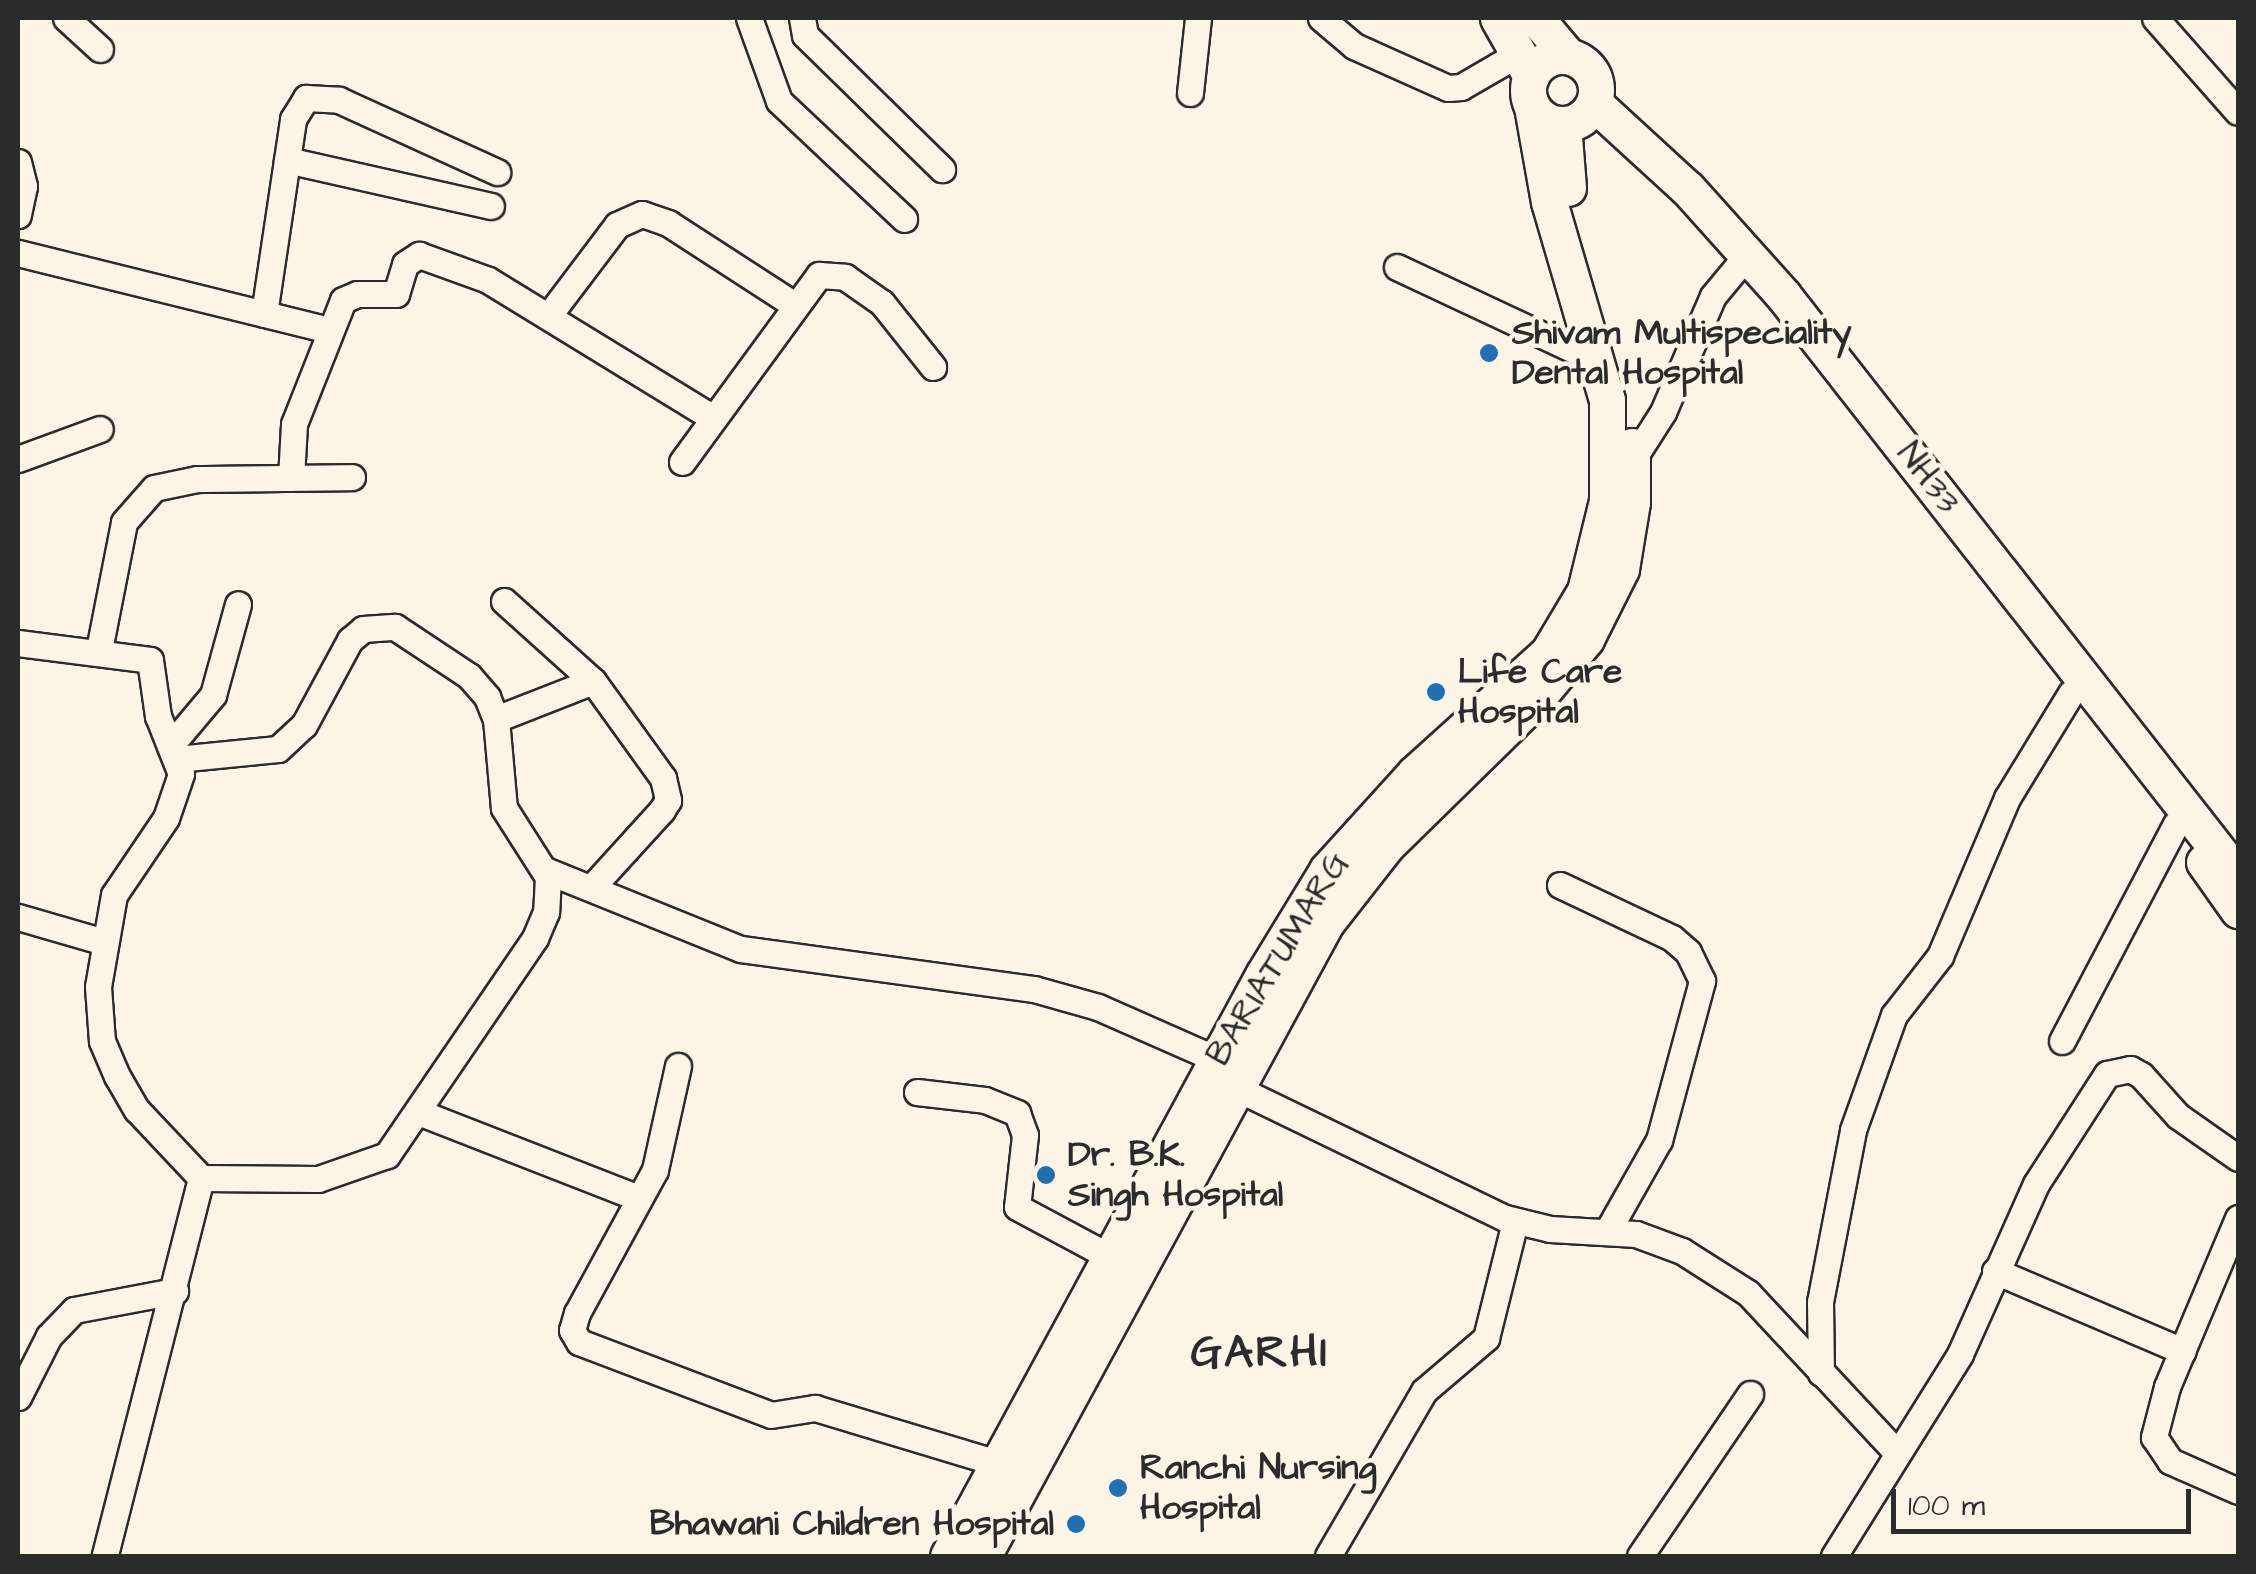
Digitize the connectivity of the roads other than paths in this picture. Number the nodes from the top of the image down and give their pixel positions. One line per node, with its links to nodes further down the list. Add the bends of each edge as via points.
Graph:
1 (66, 18): 9 (street)
2 (750, 18): 22 (street, via 779,101)
3 (802, 18): 18 (street, via 805,35)
4 (1198, 18): 12 (street)
5 (1322, 18): 11 (street, via 1354,46 1448,88)
6 (1498, 18): 11 (main road)
7 (1536, 18): 10 (main road)
8 (2155, 18): 14 (street)
9 (100, 49)
10 (1568, 56): 11 (main road, via 1553,56); 13 (main road, via 1592,73)
11 (1527, 79): 15 (main road); 30 (main road, BARIATUMARG, via 1549,202)
12 (1190, 93)
13 (1594, 103): 15 (main road); 24 (main road, NH33, via 1662,162)
14 (2238, 112)
15 (1563, 124): 35 (main road, BARIATUMARG, via 1569,191 1620,353)
16 (287, 160): 19 (street, via 298,103 320,96); 20 (street); 27 (street)
17 (18, 162): 21 (street, via 24,186)
18 (942, 169)
19 (498, 172)
20 (491, 206)
21 (18, 215)
22 (904, 219)
23 (18, 253): 27 (street)
24 (1754, 266): 35 (street, via 1713,296 1662,412); 44 (main road, via 1768,307); 49 (main road, NH33)
25 (1396, 267): 30 (street)
26 (792, 304): 28 (street, via 668,222 642,214 617,225); 31 (street, via 819,275 845,278 900,320); 32 (street)
27 (264, 314): 29 (street)
28 (549, 315): 29 (street, via 472,273 419,255 405,264 396,294 346,297); 32 (street)
29 (330, 330): 38 (street, via 294,424)
30 (1600, 362): 57 (main road, BARIATUMARG, via 1610,434 1607,501 1586,591 1566,628 1515,687 1349,840 1285,937)
31 (933, 367)
32 (713, 418): 36 (street)
33 (100, 429): 34 (street)
34 (18, 459)
35 (1633, 459): 57 (main road, BARIATUMARG, via 1622,568 1586,639 1538,698 1358,878)
36 (682, 462)
37 (352, 477): 38 (street)
38 (291, 478): 42 (street, via 176,482 136,502 124,522)
39 (504, 601): 43 (street)
40 (238, 604): 46 (street, via 213,695)
41 (18, 644): 42 (street)
42 (99, 650): 46 (street, via 150,660)
43 (592, 681): 45 (street); 51 (street, via 655,764 668,800)
44 (2071, 693): 47 (main road); 70 (street, via 2007,798 1940,956 1898,1008 1888,1032 1854,1130 1824,1282)
45 (496, 720): 46 (street, via 470,676 395,627 380,626 350,640 304,725 278,748); 48 (street, via 504,808)
46 (174, 752): 54 (street, via 178,795 114,894)
47 (2176, 824): 52 (main road); 55 (street)
48 (545, 870): 51 (street); 59 (street, via 549,896 535,938)
49 (2238, 876)
50 (1560, 885): 65 (street, via 1672,938 1688,952 1702,981 1659,1140)
51 (590, 888): 57 (street, via 768,955 1070,998)
52 (2238, 910)
53 (18, 917): 54 (street)
54 (104, 942): 61 (street, via 97,1012 102,1042 137,1110)
55 (2062, 1041)
56 (678, 1066): 62 (street, via 662,1149)
57 (1227, 1074): 64 (street); 66 (main road, BARIATUMARG); 78 (main road, BARIATUMARG)
58 (917, 1092): 66 (street, via 985,1100 1017,1113 1025,1135 1017,1207)
59 (418, 1112): 61 (street, via 386,1155 344,1175); 62 (street)
60 (2238, 1158): 67 (street, via 2178,1116 2140,1075 2130,1069 2107,1074 2036,1184)
61 (201, 1178): 68 (street)
62 (638, 1198): 74 (street, via 576,1313 572,1330 579,1342 771,1416 815,1408)
63 (2238, 1218): 69 (street)
64 (1515, 1222): 65 (street); 79 (street, via 1486,1338 1424,1391)
65 (1608, 1230): 70 (street, via 1659,1240 1727,1277)
66 (1112, 1258): 74 (main road, BARIATUMARG)
67 (1995, 1272): 69 (street); 73 (street, via 1960,1354)
68 (174, 1291): 72 (street, via 74,1310 49,1336); 76 (street)
69 (2183, 1350): 75 (street, via 2156,1416 2160,1454)
70 (1821, 1374): 73 (street)
71 (1750, 1394): 80 (street)
72 (18, 1397)
73 (1898, 1453): 81 (street)
74 (998, 1464): 77 (main road, BARIATUMARG)
75 (2238, 1492)
76 (105, 1556)
77 (948, 1556)
78 (983, 1556)
79 (1328, 1556)
80 (1640, 1556)
81 (1834, 1556)

